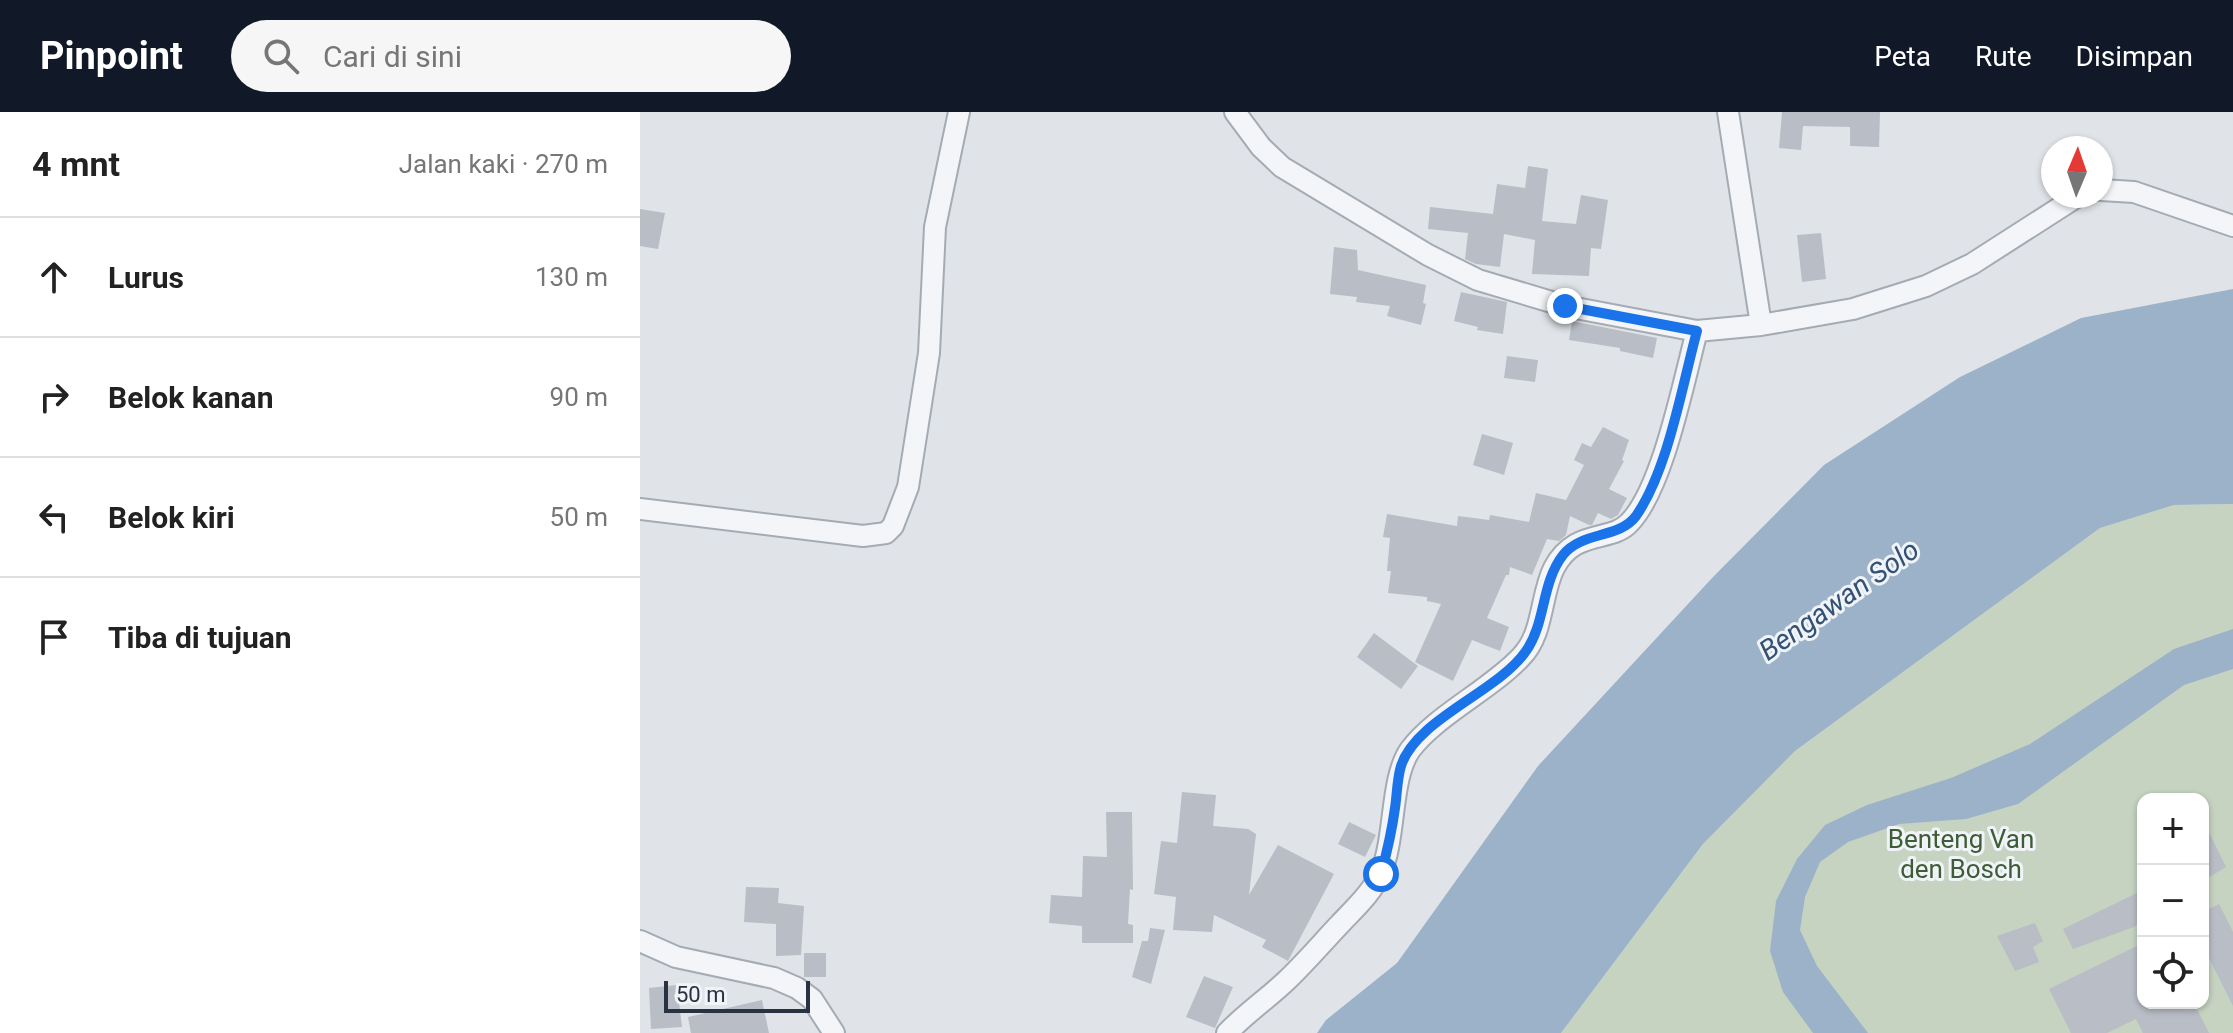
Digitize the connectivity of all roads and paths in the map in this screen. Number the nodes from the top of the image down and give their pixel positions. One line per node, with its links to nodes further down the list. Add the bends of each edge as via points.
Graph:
1 (959, 112): 9 (street, via 935,227 929,353 913,457 893,526 886,533 863,536)
2 (1235, 112): 8 (street, via 1282,167 1478,280 1565,306)
3 (1728, 112): 7 (street)
4 (2113, 191): 6 (street, via 2134,192)
5 (2059, 208): 7 (street, via 1972,264 1926,286 1853,309)
6 (2233, 226)
7 (1761, 325): 8 (street)
8 (1697, 331): 12 (street, via 1661,461 1635,516 1626,527 1591,536 1565,552 1523,656 1430,728 1409,751 1401,766 1381,874 1360,904 1288,980)
9 (640, 509)
10 (640, 941): 11 (street, via 676,957 797,988 812,999)
11 (834, 1033)
12 (1227, 1033)

